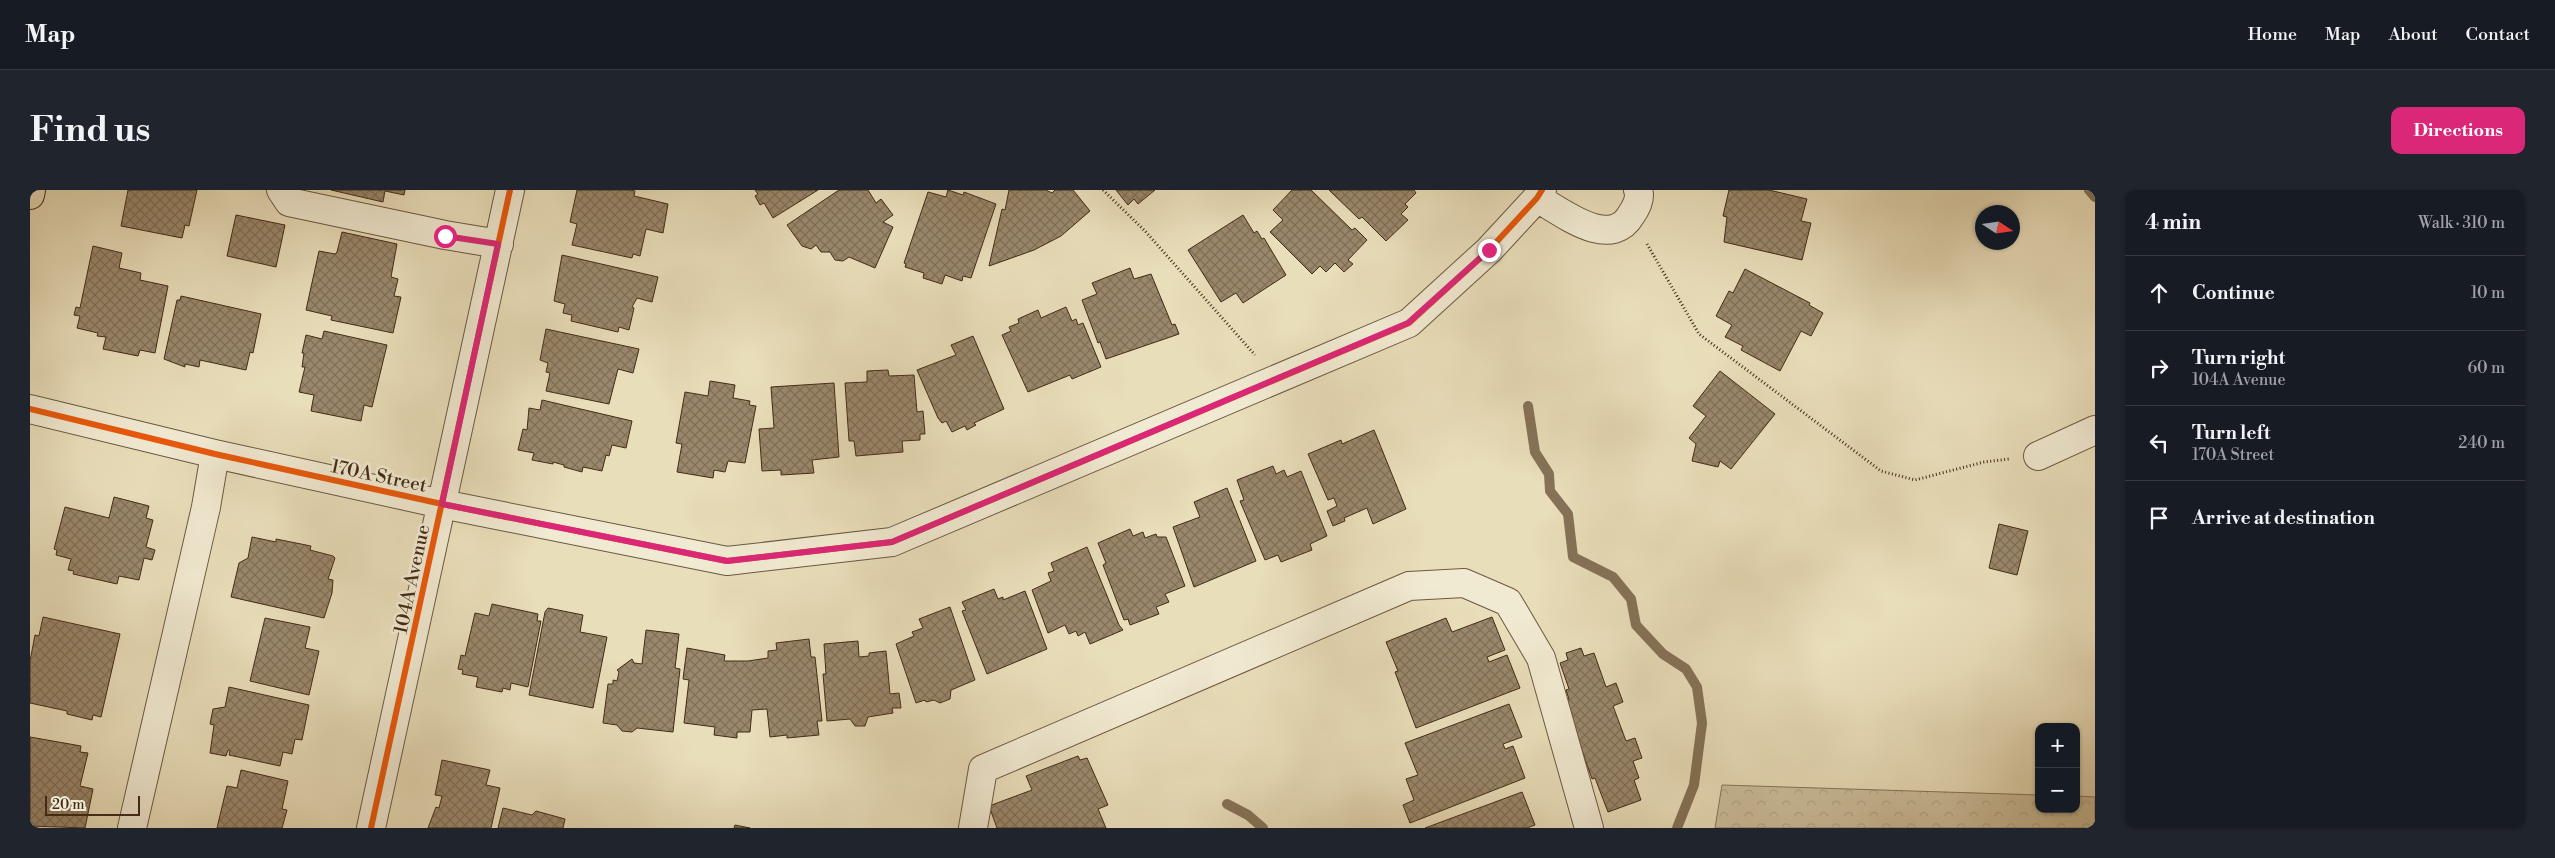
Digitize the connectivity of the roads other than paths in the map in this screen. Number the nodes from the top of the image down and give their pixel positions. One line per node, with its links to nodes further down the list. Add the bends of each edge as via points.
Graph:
1 (31, 190): 6 (main road)
2 (281, 190): 7 (street, via 289,202 445,236)
3 (510, 190): 7 (street, 104A Avenue)
4 (1638, 190): 5 (street, via 1637,206 1630,217 1622,227 1610,230 1595,230)
5 (1540, 194): 12 (street, 170A Street, via 1489,250 1408,323 892,542 727,561)
6 (30, 195)
7 (498, 244): 12 (street, 104A Avenue)
8 (30, 409): 10 (street, 170A Street)
9 (2095, 430): 11 (street)
10 (215, 454): 12 (street, 170A Street); 13 (street, via 206,507)
11 (2038, 456)
12 (442, 504): 14 (street, 104A Avenue)
13 (132, 828)
14 (371, 828)
15 (973, 828): 16 (street, via 983,769 1409,586 1464,583 1508,602 1541,658)
16 (1589, 828)

